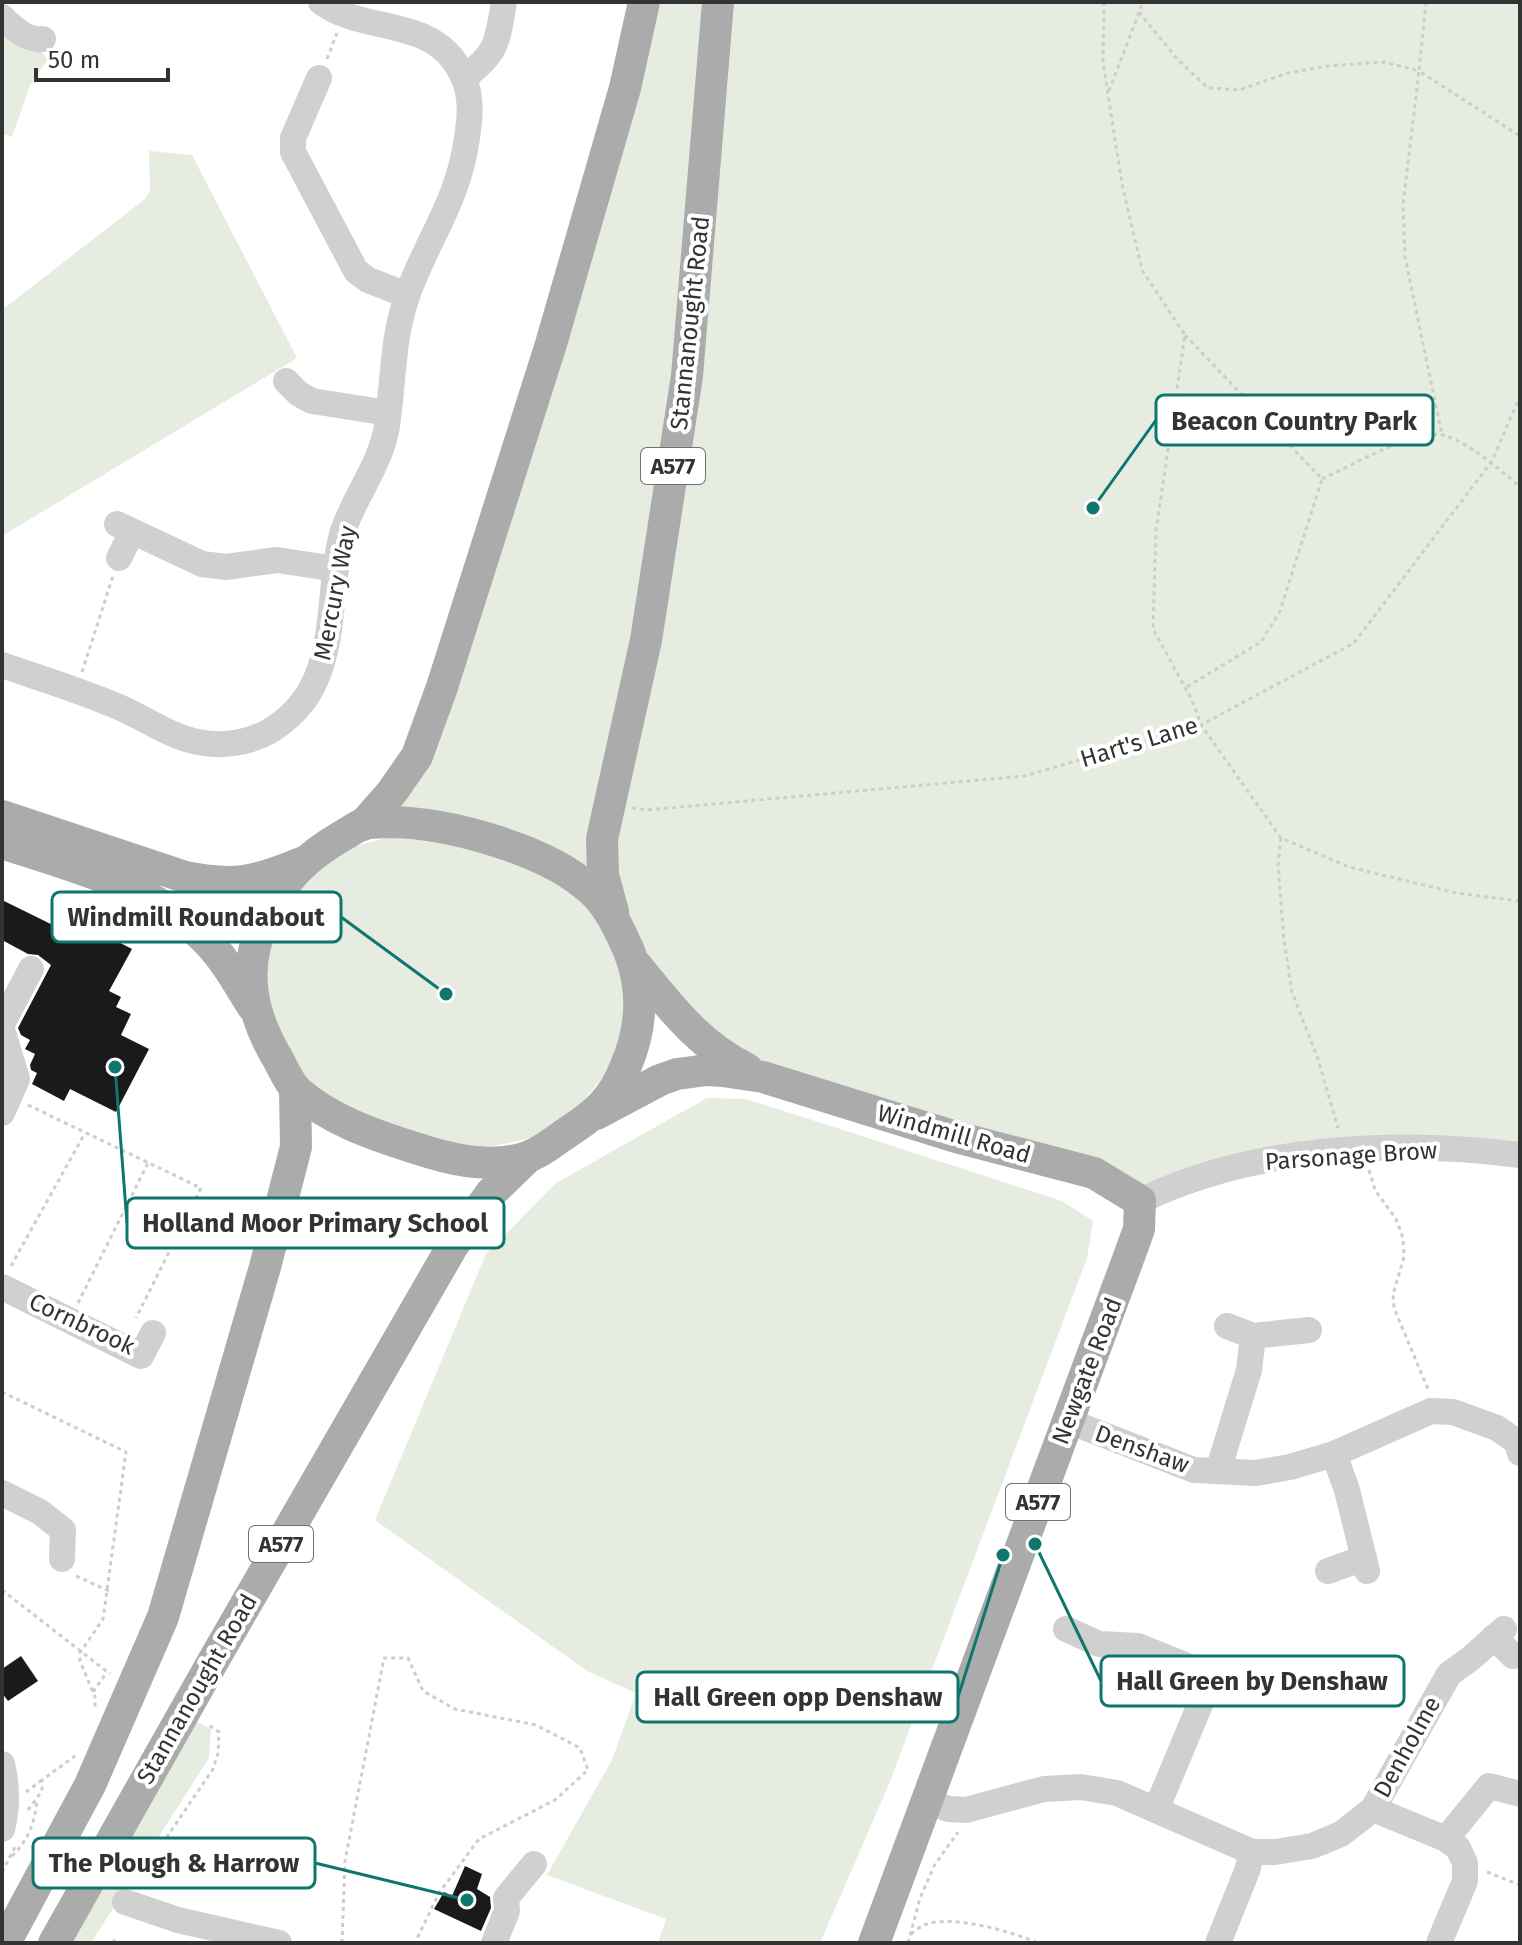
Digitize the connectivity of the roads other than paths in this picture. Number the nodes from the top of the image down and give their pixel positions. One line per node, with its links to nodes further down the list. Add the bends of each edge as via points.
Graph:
1 (321, 2): 7 (street, via 345,15 425,37 448,53)
2 (504, 2): 7 (street, via 491,54)
3 (644, 2): 16 (main road, A577, via 625,88 551,344 442,687 417,756)
4 (718, 2): 19 (main road, Stannanought Road / A577, via 687,376 646,640 602,839 603,875)
5 (2, 17): 6 (street, via 21,33)
6 (43, 39)
7 (464, 78): 9 (street, Mercury Way, via 469,114 461,172)
8 (323, 90): 9 (street, via 293,138 293,152 356,271)
9 (407, 295): 11 (street, Mercury Way, via 393,347)
10 (286, 381): 11 (street, via 312,401)
11 (388, 413): 13 (street, Mercury Way, via 379,456 343,531)
12 (119, 558): 13 (street, via 124,528 214,566 277,560)
13 (336, 569): 14 (street, Mercury Way, via 325,653 312,690 267,732 237,743 199,743)
14 (2, 665)
15 (2, 816): 18 (main road, via 213,882 263,878)
16 (363, 825): 18 (main road, A577); 19 (main road, A577, via 416,822 451,828 546,861 593,892)
17 (2, 843): 22 (main road, via 160,902 210,944)
18 (301, 863): 22 (main road, A577, via 277,895 255,944)
19 (617, 923): 20 (main road, A577)
20 (634, 963): 24 (main road, Windmill Road / A577, via 709,1047); 27 (main road, A577, via 641,998 632,1052 620,1083)
21 (31, 969): 23 (street)
22 (253, 1007): 25 (main road, A577)
23 (2, 1027): 26 (street, via 17,1074)
24 (763, 1077): 27 (main road, Windmill Road / A577, via 692,1071 660,1080); 30 (main road, Windmill Road / A577, via 1094,1173)
25 (295, 1089): 29 (main road, A577, via 329,1115 459,1161); 58 (main road, Stannanought Road, via 296,1147 163,1617 90,1785)
26 (9, 1098)
27 (596, 1114): 29 (main road, A577)
28 (1520, 1155): 30 (street, Parsonage Brow, via 1467,1148 1357,1151 1257,1162 1177,1183)
29 (527, 1158): 59 (main road, Stannanought Road / A577, via 491,1193 452,1247)
30 (1140, 1201): 36 (main road, Newgate Road / A577, via 1139,1229)
31 (5, 1279): 34 (street, Cornbrook, via 69,1320 141,1356)
32 (1227, 1326): 35 (street)
33 (1309, 1330): 35 (street)
34 (153, 1333)
35 (1253, 1336): 39 (street, Denshaw, via 1249,1370)
36 (1068, 1421): 39 (street, Denshaw, via 1194,1470); 49 (main road, Newgate Road / A577)
37 (1519, 1445): 38 (street, Denshaw, via 1476,1419 1431,1411)
38 (1334, 1454): 39 (street, Denshaw, via 1256,1473); 42 (street, via 1366,1565)
39 (1218, 1471)
40 (2, 1493): 41 (street, via 63,1530)
41 (62, 1559)
42 (1328, 1571)
43 (1076, 1628): 45 (street, via 1099,1644 1138,1646)
44 (1513, 1656): 50 (street, Denholme, via 1499,1633 1449,1674)
45 (1212, 1676): 46 (street, via 1250,1688); 51 (street)
46 (1270, 1688)
47 (2, 1764): 52 (street, via 7,1793)
48 (1520, 1794): 53 (street, via 1486,1778)
49 (928, 1801): 51 (street, Denholme, via 966,1810 1044,1789 1081,1787 1117,1793); 61 (main road, Newgate Road / A577)
50 (1373, 1809): 53 (street); 54 (street, Denholme, via 1341,1834 1312,1846)
51 (1156, 1810): 54 (street, Denholme)
52 (3, 1827)
53 (1446, 1839): 63 (street, via 1465,1863 1465,1881)
54 (1252, 1852): 62 (street)
55 (534, 1864): 60 (street, via 506,1898 507,1911)
56 (125, 1902): 57 (street)
57 (273, 1942)
58 (5, 1943)
59 (54, 1943)
60 (494, 1943)
61 (874, 1943)
62 (1218, 1943)
63 (1439, 1943)

